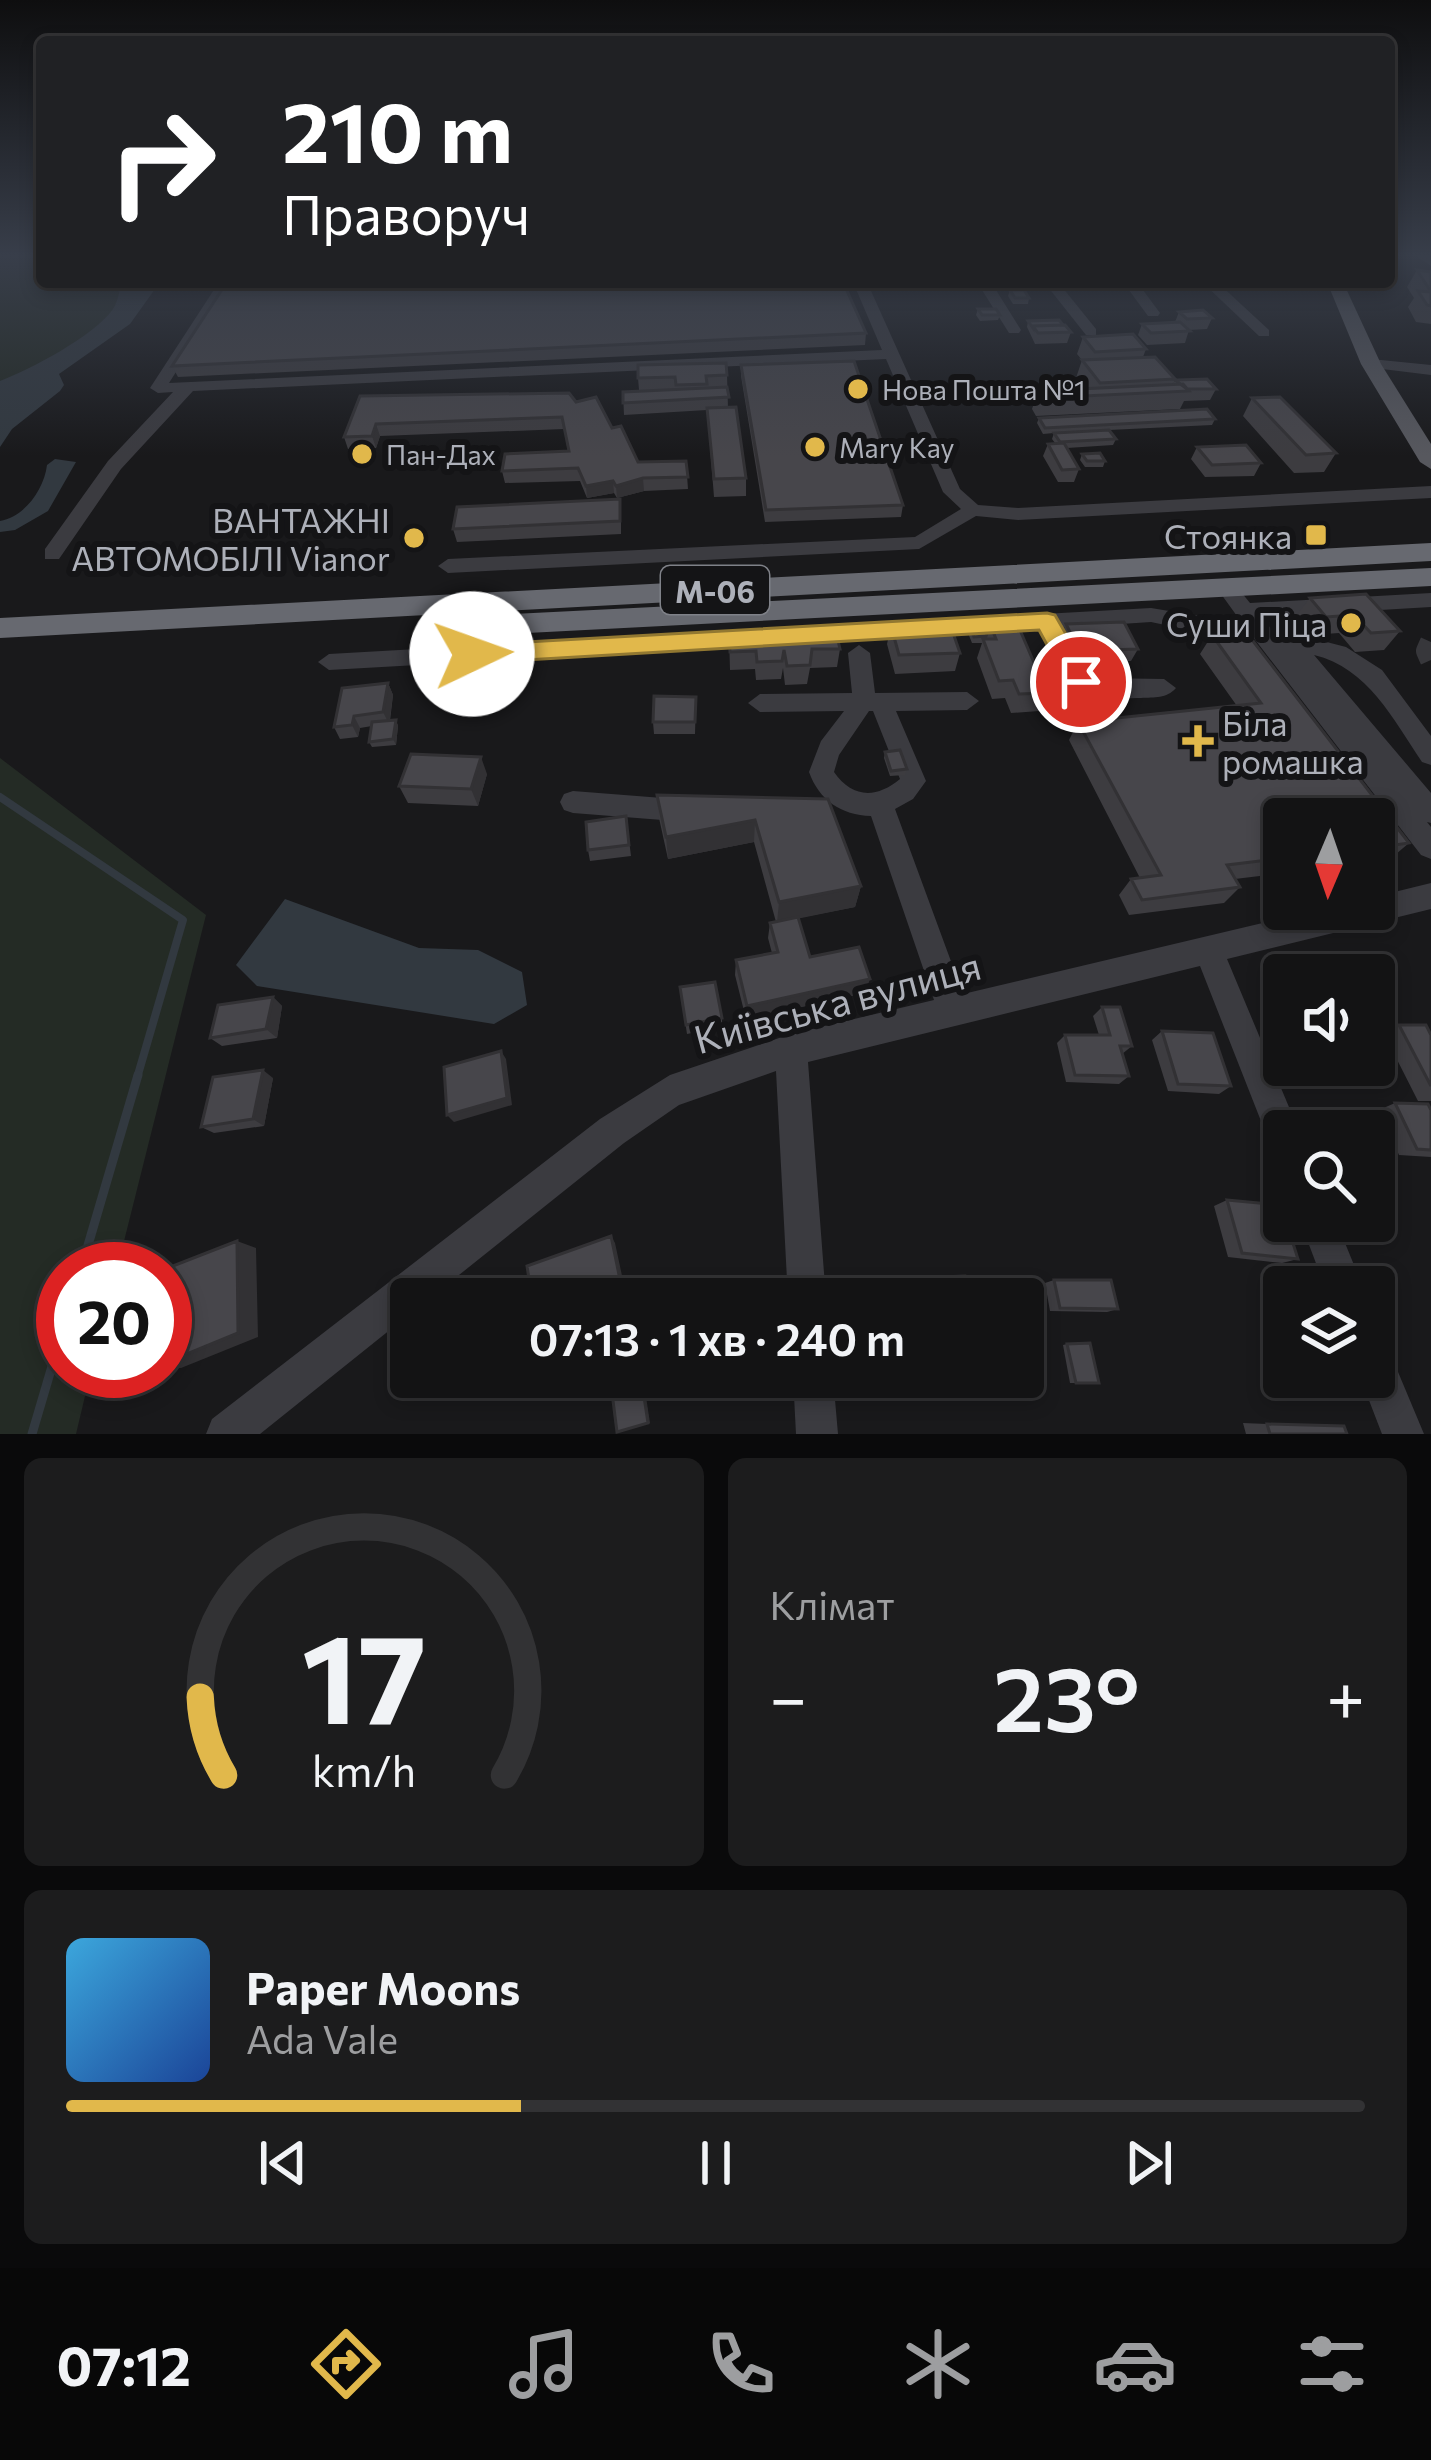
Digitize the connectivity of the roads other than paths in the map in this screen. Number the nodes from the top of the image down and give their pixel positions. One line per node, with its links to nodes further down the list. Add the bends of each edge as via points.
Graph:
1 (200, 322): 13 (street, via 158,388)
2 (878, 322): 10 (street)
3 (1009, 322): 7 (street)
4 (1083, 322): 8 (street)
5 (1252, 322): 9 (street)
6 (1352, 322): 11 (main road)
7 (1014, 330)
8 (1091, 332)
9 (1264, 333)
10 (893, 354): 13 (street); 16 (street, via 952,492)
11 (1371, 364): 12 (street); 14 (main road)
12 (1431, 370)
13 (189, 386): 18 (street, via 150,419)
14 (1431, 462)
15 (1431, 492): 16 (street)
16 (973, 510): 19 (street, via 919,543)
17 (1431, 552): 24 (highway, М-06)
18 (52, 554)
19 (448, 566)
20 (1431, 577): 23 (highway, М-06)
21 (1431, 599): 23 (street)
22 (1047, 621): 23 (street, via 1151,615 1231,631); 27 (street); 28 (street, via 1073,674 1092,689)
23 (1258, 624): 25 (highway, М-06); 32 (street, via 1355,659); 37 (street); 38 (street)
24 (0, 628)
25 (0, 650)
26 (859, 653): 30 (street)
27 (328, 662)
28 (1165, 688)
29 (967, 701): 30 (street)
30 (871, 702): 31 (street); 34 (street, via 913,781); 34 (street, via 822,758 821,775 832,793)
31 (760, 703)
32 (1431, 755)
33 (573, 802): 36 (street)
34 (869, 805): 35 (street); 41 (street)
35 (820, 808)
36 (710, 812)
37 (1431, 812)
38 (1431, 847)
39 (1431, 896): 40 (street, Київська вулиця)
40 (1209, 951): 41 (street, Київська вулиця); 43 (street)
41 (953, 1010): 42 (street, Київська вулиця)
42 (791, 1050): 44 (street); 47 (street, Київська вулиця, via 670,1092 612,1131)
43 (1273, 1110)
44 (806, 1278)
45 (814, 1398): 48 (street)
46 (1388, 1398): 49 (street)
47 (227, 1434)
48 (817, 1434)
49 (1403, 1434)

